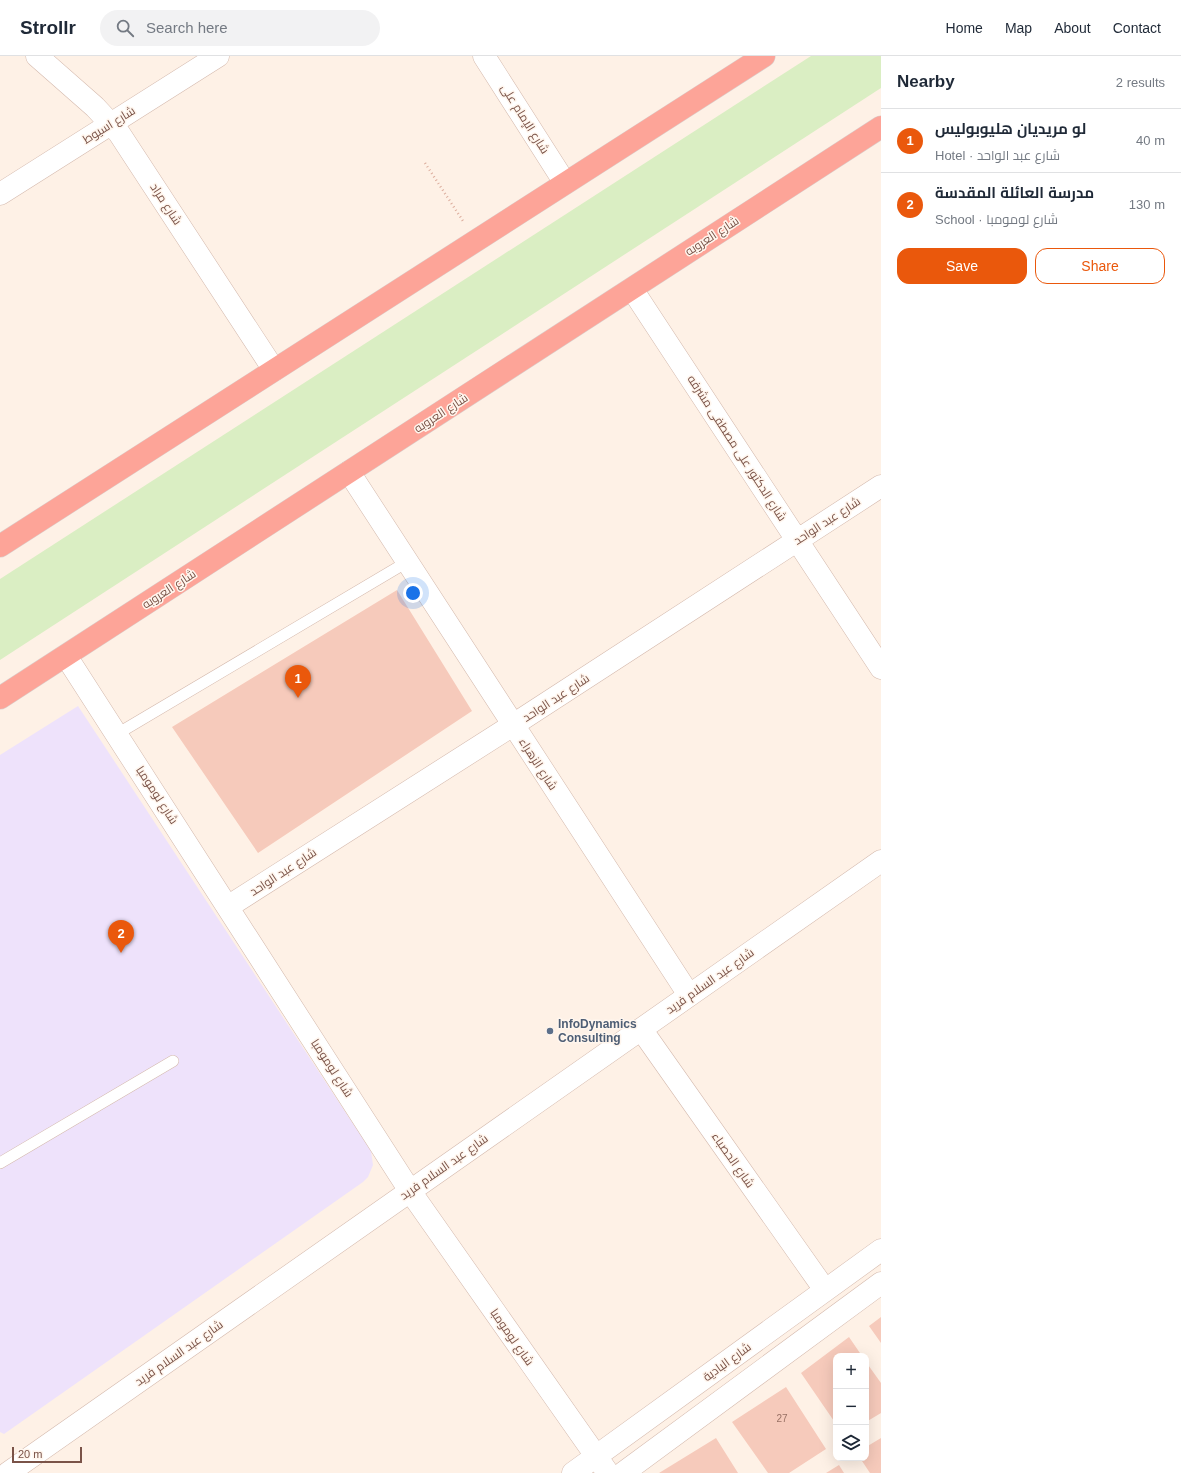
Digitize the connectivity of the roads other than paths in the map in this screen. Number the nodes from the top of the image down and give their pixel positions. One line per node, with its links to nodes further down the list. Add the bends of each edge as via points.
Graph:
1 (37, 56): 5 (street, شارع مراد)
2 (218, 56): 5 (street, شارع اسيوط)
3 (484, 56): 7 (street, شارع الإمام على)
4 (764, 56): 7 (highway)
5 (111, 123): 8 (street, شارع اسيوط); 10 (street, شارع مراد)
6 (881, 127): 9 (highway, شارع العروبه)
7 (565, 183): 10 (highway)
8 (0, 194)
9 (632, 289): 11 (highway, شارع العروبه); 13 (street, شارع الدكتور على مصطفى مشرفه)
10 (274, 370): 14 (highway)
11 (349, 472): 15 (street, شارع الزهراء); 16 (highway, شارع العروبه)
12 (881, 486): 13 (street, شارع عبد الواحد)
13 (798, 541): 17 (street, شارع الدكتور على مصطفى مشرفه); 19 (street, شارع عبد الواحد)
14 (0, 546)
15 (407, 562): 19 (street, شارع الزهراء); 20 (lane)
16 (66, 656): 18 (highway, شارع العروبه); 20 (street, شارع لومومبا)
17 (881, 668)
18 (0, 698)
19 (513, 725): 22 (street, شارع عبد الواحد); 23 (street, شارع الزهراء)
20 (116, 734): 22 (street, شارع لومومبا)
21 (881, 861): 23 (street, شارع عبد السلام فريد)
22 (229, 906): 27 (street, شارع لومومبا)
23 (689, 995): 24 (street, شارع عبد السلام فريد)
24 (641, 1029): 27 (street, شارع عبد السلام فريد); 30 (street, شارع الحصباء)
25 (173, 1061): 26 (lane)
26 (0, 1163)
27 (410, 1191): 31 (street, شارع لومومبا); 32 (street, شارع عبد السلام فريد)
28 (881, 1250): 30 (street, شارع البادية)
29 (881, 1283): 34 (street)
30 (825, 1290): 31 (street, شارع البادية)
31 (602, 1465): 33 (street, شارع البادية)
32 (8, 1473)
33 (573, 1473)
34 (623, 1473)

